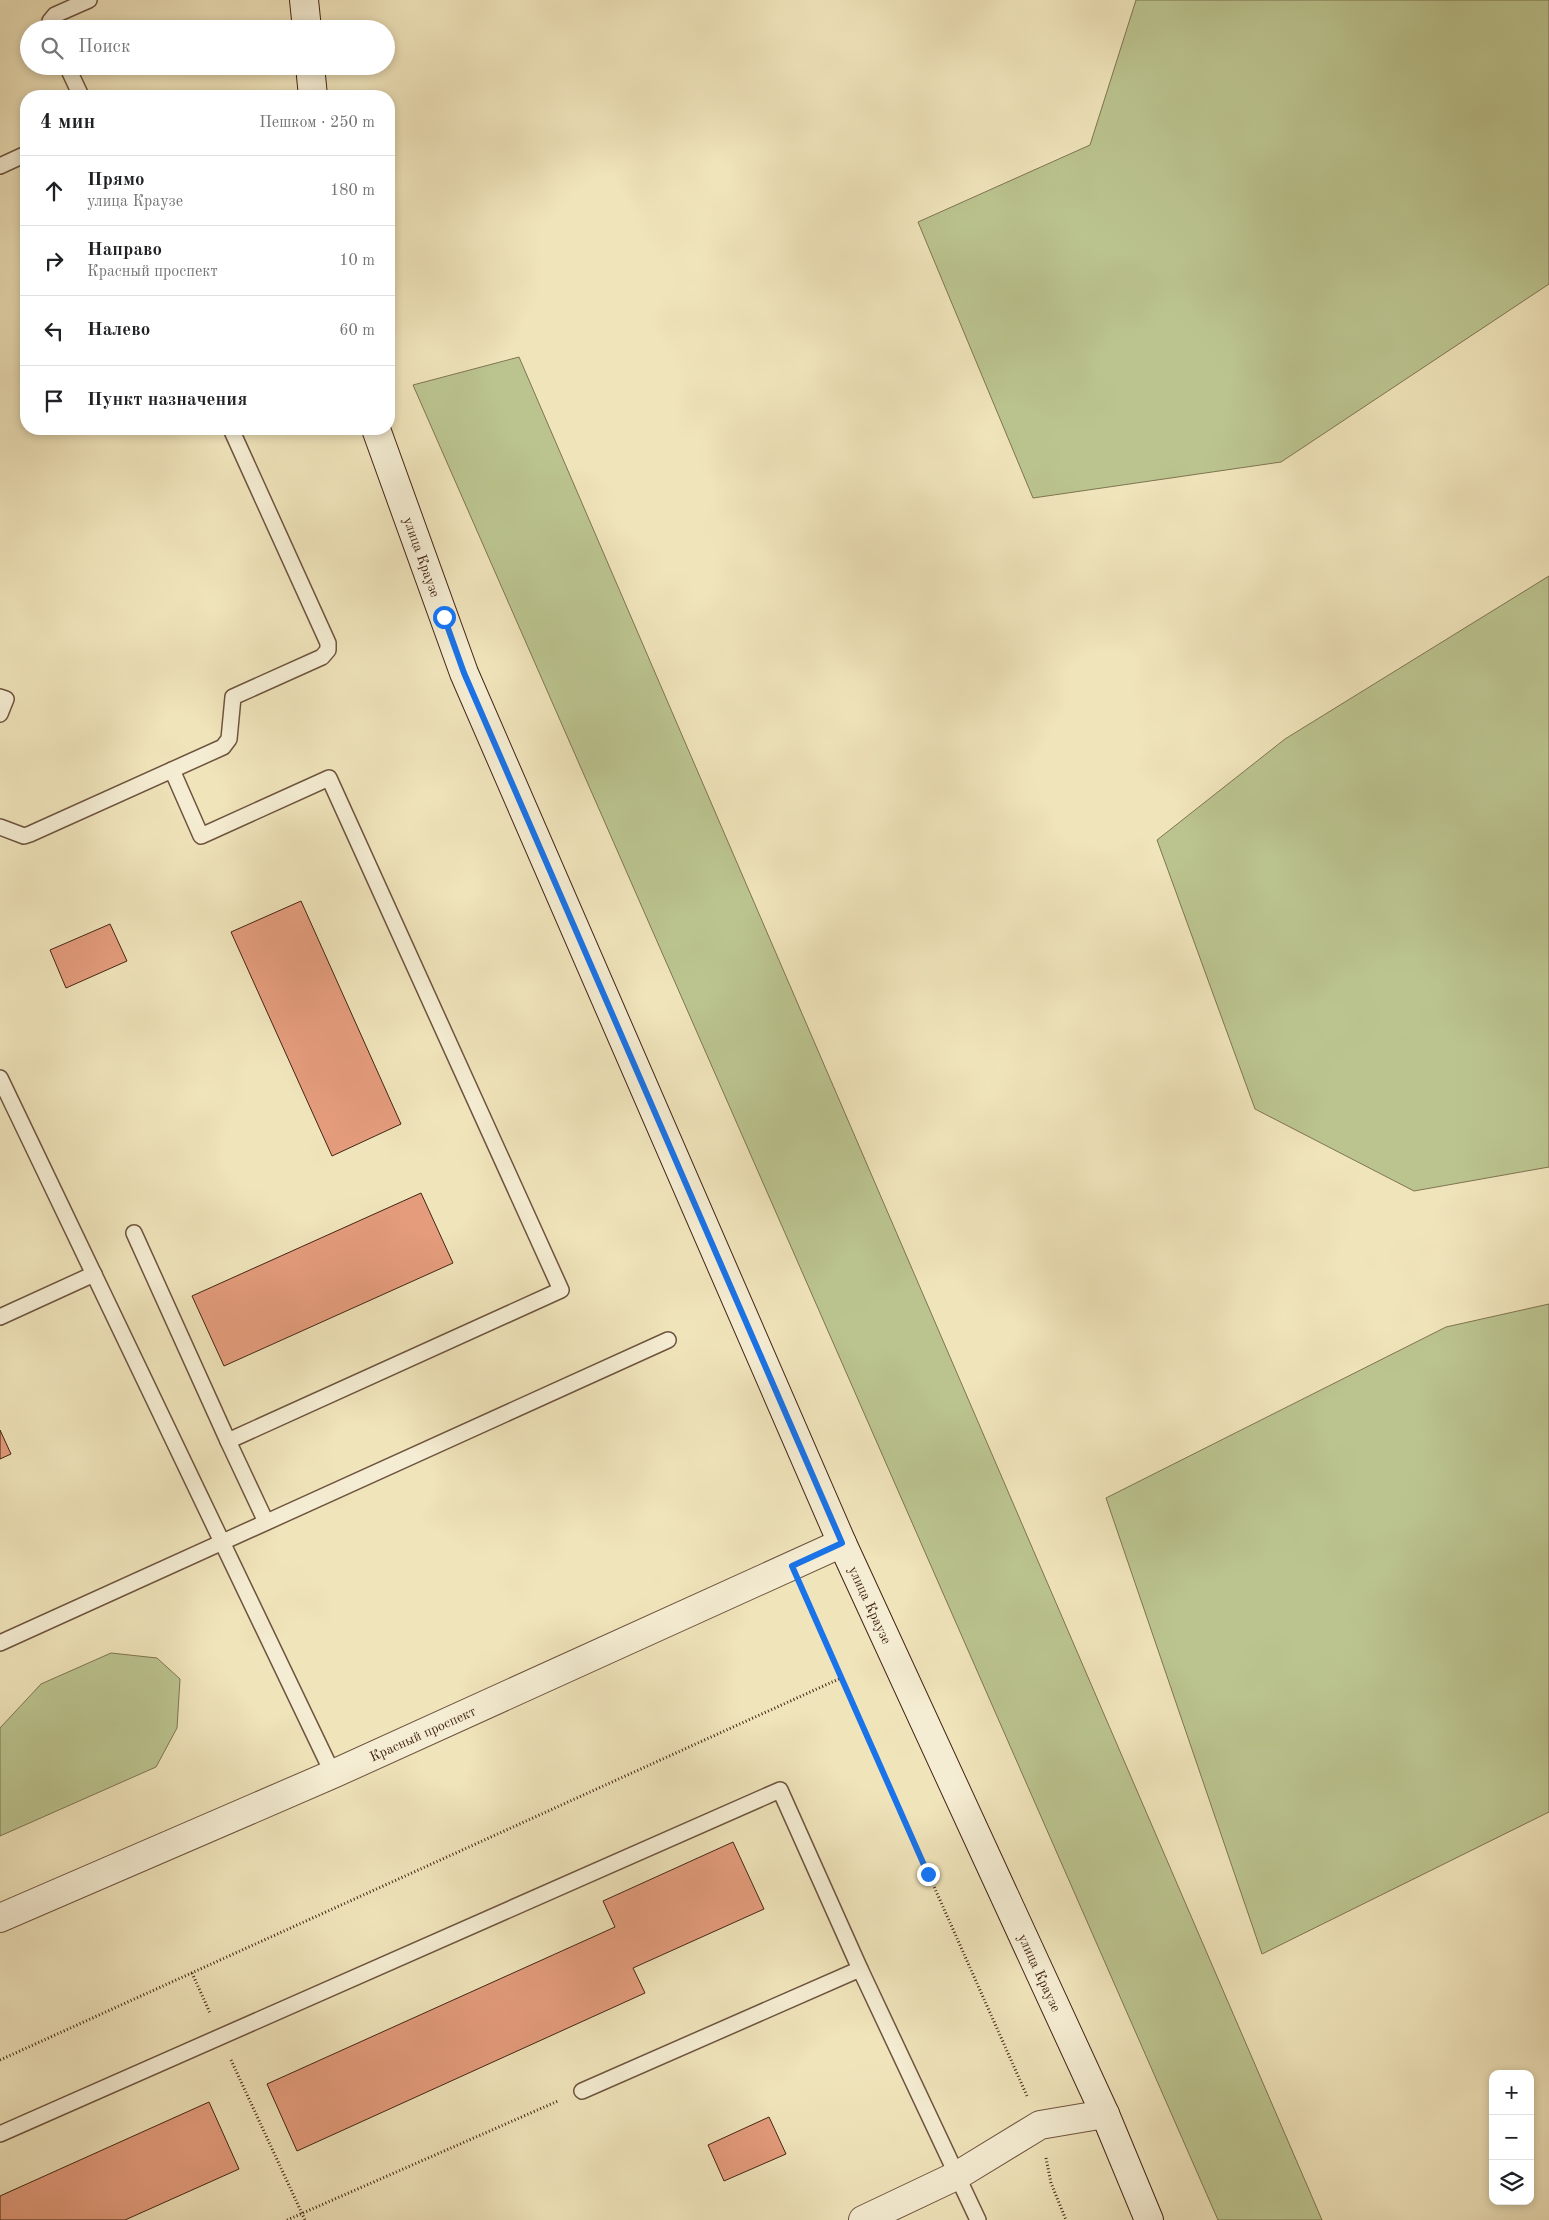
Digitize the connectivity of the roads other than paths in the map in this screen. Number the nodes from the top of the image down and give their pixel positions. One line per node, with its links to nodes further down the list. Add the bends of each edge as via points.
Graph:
1 (88, 0): 3 (lane)
2 (304, 0): 4 (main road)
3 (51, 20)
4 (306, 20)
5 (71, 75): 7 (lane)
6 (311, 75): 8 (main road)
7 (78, 90)
8 (312, 90)
9 (20, 157): 10 (lane)
10 (0, 166)
11 (234, 435): 15 (lane, via 328,643 328,650 322,657 233,697 227,743)
12 (378, 435): 25 (main road, улица Краузе, via 464,673)
13 (0, 697): 14 (lane, via 6,699)
14 (0, 714)
15 (172, 770): 16 (lane, via 24,836); 22 (lane, via 201,836 329,778 561,1290)
16 (0, 827)
17 (0, 1078): 19 (lane)
18 (134, 1233): 22 (lane)
19 (94, 1274): 20 (lane); 24 (lane)
20 (0, 1317)
21 (668, 1340): 23 (lane)
22 (228, 1441): 23 (lane)
23 (266, 1522): 24 (lane)
24 (222, 1542): 26 (lane); 27 (lane)
25 (842, 1543): 27 (main road, Красный проспект); 31 (main road, улица Краузе)
26 (0, 1643)
27 (333, 1774): 28 (main road, Красный проспект)
28 (0, 1918)
29 (860, 1969): 30 (lane); 32 (lane, via 780,1790); 33 (lane)
30 (582, 2091)
31 (1105, 2114): 33 (main road, via 1040,2125); 36 (main road, улица Краузе)
32 (0, 2134)
33 (958, 2175): 34 (main road); 35 (lane)
34 (863, 2220)
35 (978, 2220)
36 (1149, 2220)

